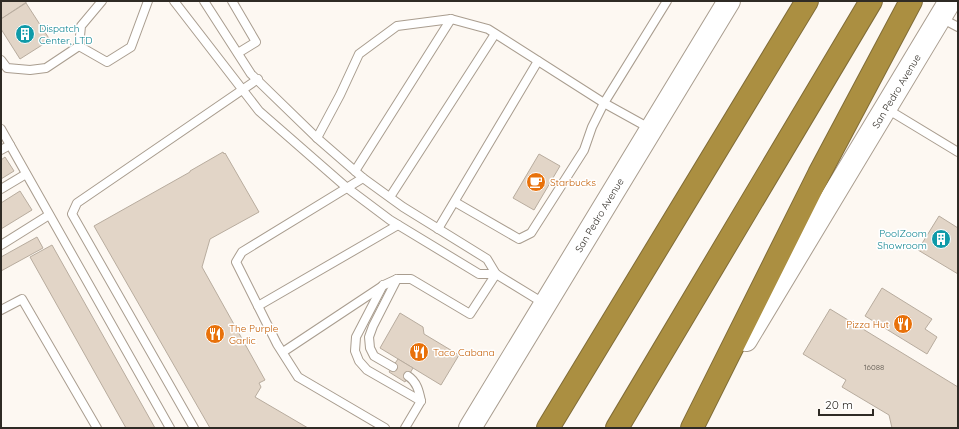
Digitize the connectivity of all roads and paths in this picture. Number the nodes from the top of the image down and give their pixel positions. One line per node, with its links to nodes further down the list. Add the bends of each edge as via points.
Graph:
1 (102, 1): 14 (lane, via 81,26)
2 (148, 1): 14 (lane, via 131,47 107,62)
3 (174, 1): 19 (lane)
4 (204, 1): 15 (lane)
5 (232, 1): 15 (lane, via 256,42)
6 (667, 1): 20 (lane)
7 (729, 1): 23 (main road, San Pedro Avenue)
8 (807, 1): 55 (highway)
9 (871, 1): 56 (highway)
10 (911, 1): 57 (highway, via 819,174)
11 (949, 15): 21 (main road, San Pedro Avenue)
12 (451, 19): 13 (lane); 24 (lane, via 397,26 359,54); 28 (lane)
13 (495, 34): 17 (lane); 33 (lane)
14 (79, 46): 16 (lane, via 46,68 7,68)
15 (238, 53): 18 (lane)
16 (1, 60)
17 (538, 61): 20 (lane); 34 (lane)
18 (258, 79): 19 (lane); 24 (lane)
19 (242, 90): 31 (lane, via 259,111); 51 (lane, via 77,203 72,214)
20 (604, 103): 23 (lane); 34 (lane, via 584,150 531,233 519,239)
21 (886, 108): 27 (lane); 57 (main road, San Pedro Avenue)
22 (1, 129): 25 (lane)
23 (652, 130): 42 (main road, San Pedro Avenue)
24 (317, 138): 28 (lane)
25 (10, 145): 26 (lane); 29 (lane)
26 (1, 150)
27 (958, 152)
28 (356, 171): 30 (lane)
29 (26, 174): 32 (lane); 35 (lane)
30 (363, 178): 31 (lane); 33 (lane)
31 (346, 187): 36 (lane); 43 (lane, via 242,252 236,262)
32 (1, 189)
33 (390, 198): 37 (lane)
34 (455, 202): 37 (lane)
35 (50, 215): 38 (lane); 50 (lane)
36 (398, 225): 39 (lane, via 479,274); 43 (lane)
37 (438, 228): 39 (lane, via 487,259)
38 (1, 245)
39 (496, 274): 40 (lane, via 470,314 411,278); 42 (lane)
40 (397, 279): 41 (lane); 46 (lane, via 369,337 374,356)
41 (384, 285): 45 (lane); 48 (lane, via 356,337 354,351 367,370)
42 (545, 304): 54 (main road, San Pedro Avenue)
43 (258, 306): 45 (lane)
44 (1, 310): 49 (lane, via 22,299)
45 (283, 352): 52 (lane, via 298,377)
46 (393, 367)
47 (408, 376): 48 (lane, via 419,389)
48 (421, 401): 53 (lane)
49 (97, 428)
50 (170, 428)
51 (194, 428)
52 (385, 428)
53 (405, 428)
54 (470, 428)
55 (548, 428)
56 (617, 428)
57 (692, 428)

